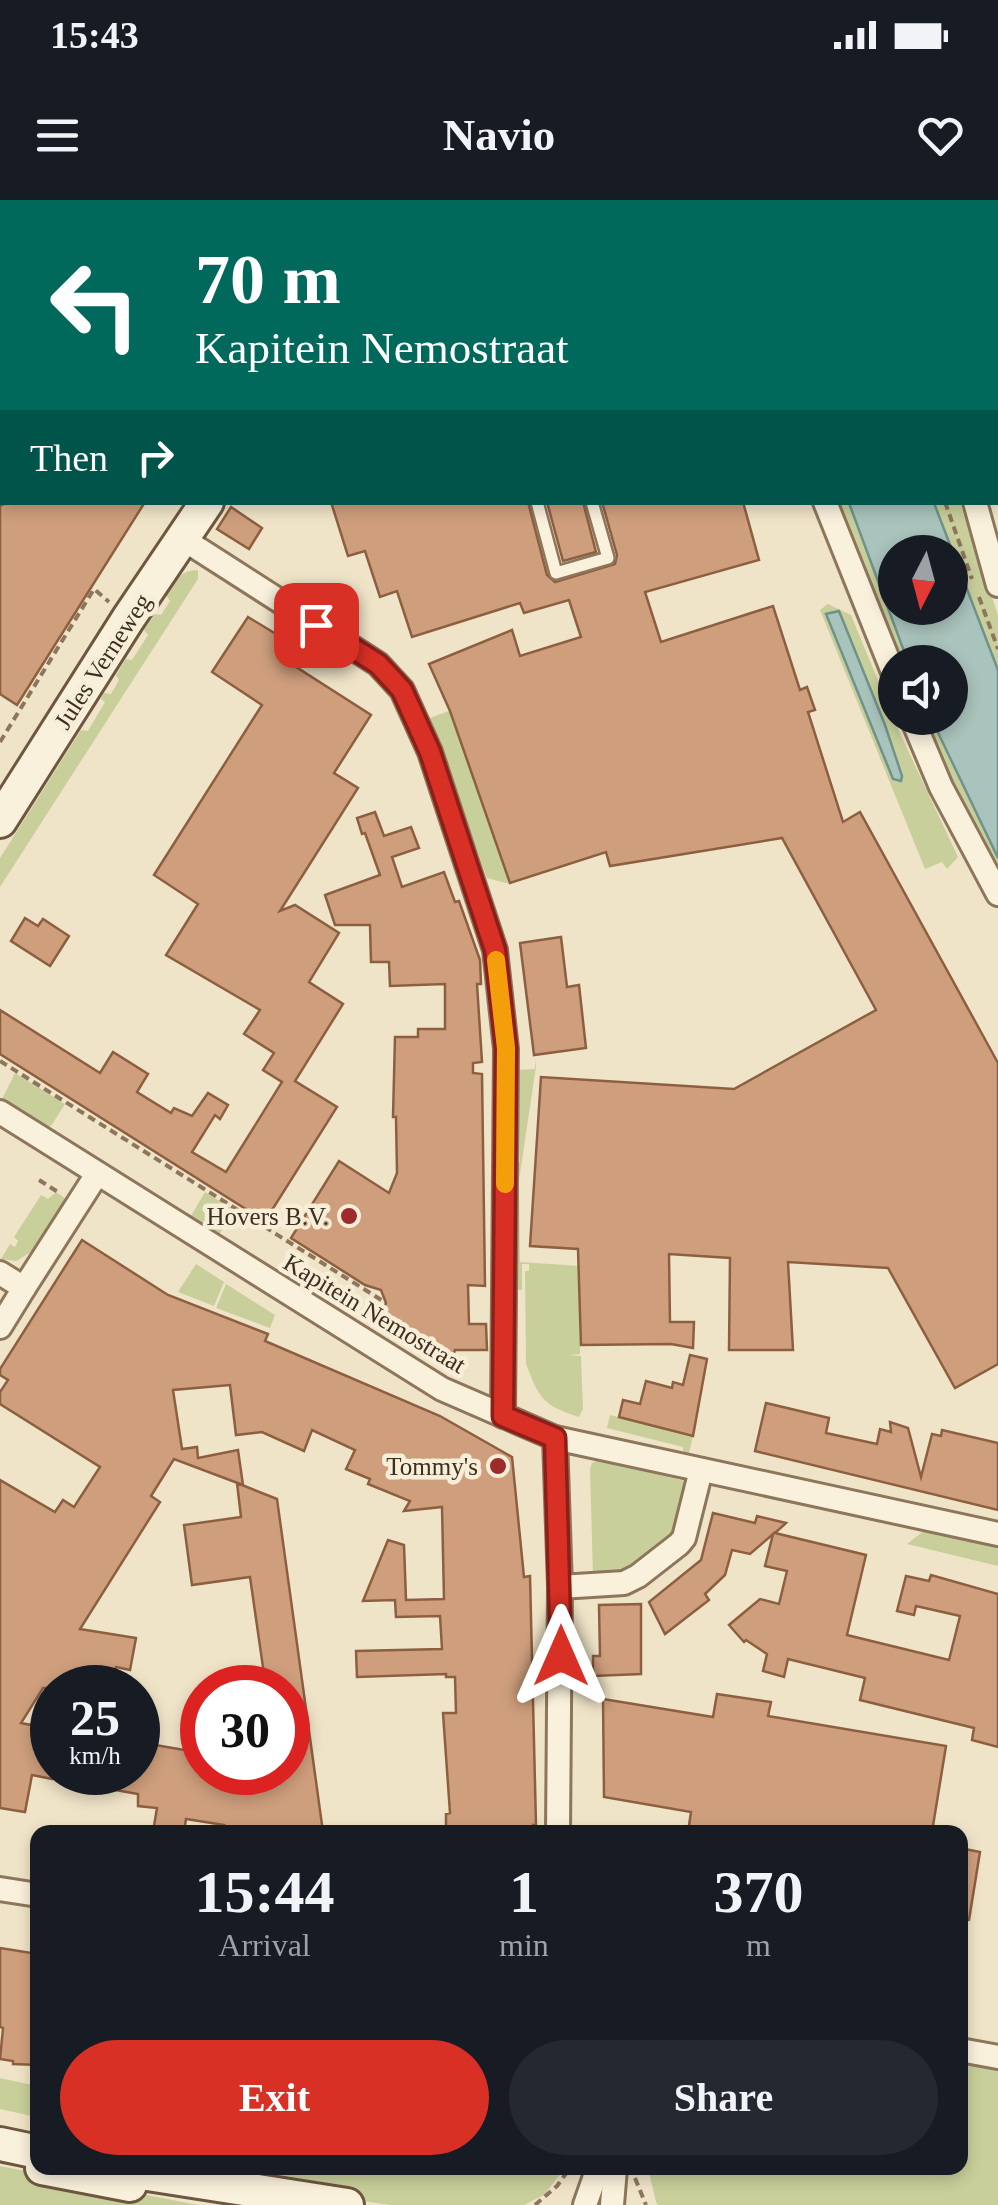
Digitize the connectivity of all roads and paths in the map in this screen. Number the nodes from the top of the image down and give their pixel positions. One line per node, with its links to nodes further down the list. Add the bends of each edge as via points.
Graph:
1 (205, 505): 7 (street, Jules Verneweg)
2 (538, 505): 3 (lane, via 556,573 608,558)
3 (593, 505)
4 (826, 505): 10 (street)
5 (946, 505): 11 (path)
6 (976, 505): 8 (street)
7 (183, 539): 9 (street, Jules Verneweg); 23 (street, via 378,664 402,690 430,752 495,950 506,1048)
8 (998, 585)
9 (128, 619): 13 (path, via 94,588); 14 (street, Jules Verneweg)
10 (882, 645)
11 (998, 649)
12 (919, 735): 15 (street)
13 (0, 742)
14 (0, 821)
15 (998, 894)
16 (0, 1060): 21 (path)
17 (0, 1112): 18 (street, Kapitein Nemostraat)
18 (97, 1174): 20 (street); 23 (street, Kapitein Nemostraat, via 442,1389)
19 (0, 1273): 20 (street)
20 (24, 1288): 22 (street)
21 (383, 1302)
22 (0, 1327)
23 (503, 1416): 24 (street, Kapitein Nemostraat)
24 (555, 1438): 25 (street, Kapitein Nemostraat); 27 (street)
25 (701, 1470): 26 (street, Kapitein Nemostraat); 27 (street, via 679,1544 624,1583)
26 (998, 1534)
27 (560, 1587): 28 (street)
28 (558, 1825)
29 (0, 1888): 30 (street)
30 (30, 1894)
31 (968, 2051): 32 (street)
32 (998, 2056)
33 (0, 2144): 34 (street)
34 (30, 2150)
35 (0, 2159): 36 (street)
36 (30, 2165)
37 (80, 2175): 42 (street)
38 (141, 2175): 43 (street)
39 (565, 2175): 44 (path)
40 (595, 2175): 45 (street)
41 (614, 2175): 46 (street)
42 (231, 2205)
43 (347, 2205)
44 (534, 2205)
45 (584, 2205)
46 (612, 2205)

